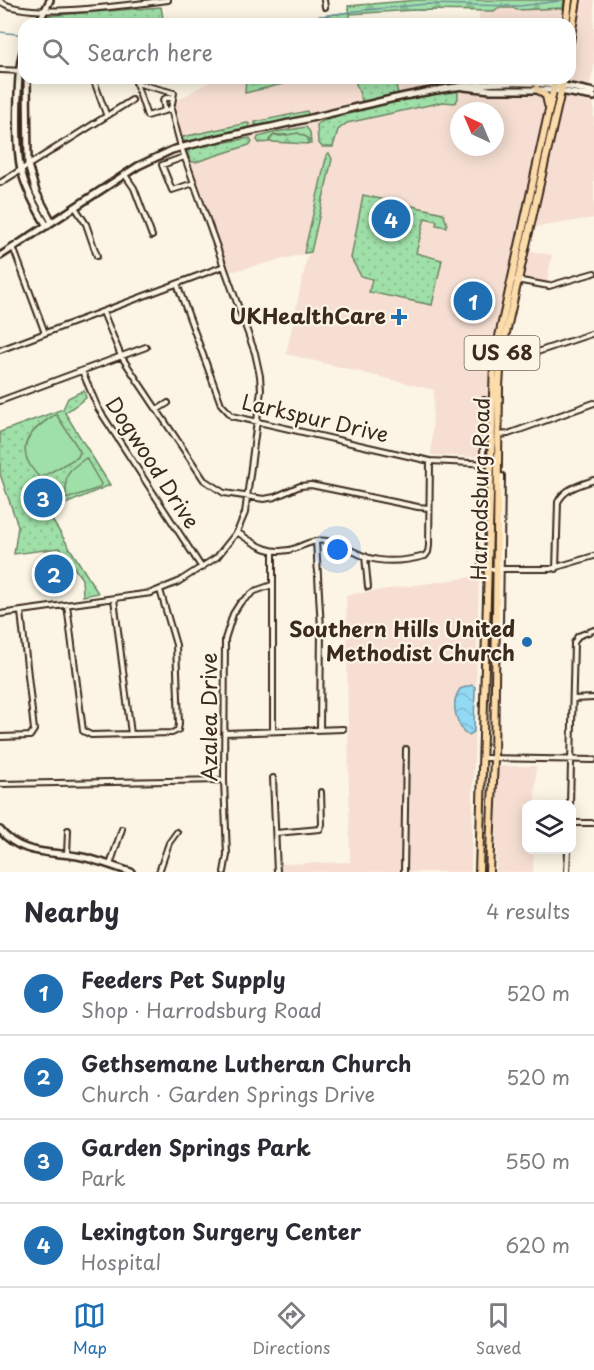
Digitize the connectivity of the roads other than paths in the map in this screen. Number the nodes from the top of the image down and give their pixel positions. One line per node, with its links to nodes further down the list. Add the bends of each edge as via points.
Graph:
1 (50, 0): 8 (main road)
2 (168, 0): 8 (street)
3 (324, 0): 7 (street)
4 (569, 0): 10 (main road)
5 (577, 0): 11 (main road)
6 (0, 1): 8 (street, via 9,6)
7 (325, 7)
8 (45, 10): 9 (main road)
9 (41, 18)
10 (567, 18)
11 (574, 18)
12 (0, 70): 13 (street)
13 (18, 71)
14 (20, 84): 33 (main road)
15 (27, 84): 32 (main road)
16 (95, 84): 29 (street)
17 (136, 84): 27 (street, via 147,116)
18 (140, 84): 24 (street, via 174,93)
19 (559, 84): 20 (main road); 21 (main road); 22 (main road); 23 (main road); 28 (main road, Harrodsburg Road / US 68); 46 (main road, Harrodsburg Road / US 68)
20 (460, 86): 21 (main road); 30 (main road)
21 (537, 89): 28 (main road, via 547,99)
22 (594, 92)
23 (594, 97)
24 (173, 98): 26 (street); 27 (street, via 163,100)
25 (132, 100): 29 (street)
26 (171, 109): 27 (street); 30 (street)
27 (165, 111)
28 (549, 112): 45 (main road, Harrodsburg Road / US 68)
29 (106, 114): 32 (street)
30 (181, 147): 31 (street); 34 (main road)
31 (184, 157): 36 (street); 36 (street, via 162,165 172,190)
32 (28, 165): 33 (street); 38 (main road)
33 (21, 170): 35 (street); 38 (main road, via 32,199)
34 (125, 174): 37 (main road); 39 (street)
35 (0, 183)
36 (194, 183): 43 (street)
37 (75, 207): 38 (main road); 42 (street, via 86,224)
38 (49, 224): 40 (main road)
39 (152, 236)
40 (13, 247): 41 (main road); 49 (street)
41 (0, 256)
42 (97, 256)
43 (224, 266): 47 (street); 62 (street, via 260,376)
44 (594, 273): 46 (street, via 549,286)
45 (510, 278): 46 (street); 55 (main road, Harrodsburg Road / US 68)
46 (518, 280): 53 (main road, Harrodsburg Road / US 68)
47 (177, 284): 48 (street); 62 (street, Larkspur Drive, via 224,409 232,416)
48 (103, 312): 49 (street); 54 (street)
49 (45, 333): 52 (street)
50 (594, 333): 53 (street, via 537,352)
51 (146, 347): 54 (street)
52 (0, 350)
53 (501, 355): 55 (street); 64 (main road, Harrodsburg Road / US 68)
54 (121, 356): 56 (street); 61 (street)
55 (494, 359): 63 (main road, Harrodsburg Road / US 68)
56 (81, 371): 58 (street); 77 (street, Dogwood Drive, via 98,408)
57 (484, 400): 66 (street)
58 (0, 401)
59 (168, 403): 61 (street)
60 (594, 403): 64 (street)
61 (157, 410): 70 (street, via 204,480 224,493)
62 (257, 422): 65 (street, Larkspur Drive); 70 (street)
63 (491, 435): 64 (street); 66 (main road, Harrodsburg Road / US 68)
64 (499, 435): 67 (main road, Harrodsburg Road / US 68)
65 (430, 460): 66 (street, Larkspur Drive); 71 (street)
66 (486, 463): 67 (street, Larkspur Drive); 78 (main road, Harrodsburg Road / US 68)
67 (498, 463): 79 (main road, Harrodsburg Road / US 68)
68 (502, 476): 79 (street)
69 (594, 480): 80 (street, via 569,490 558,502)
70 (248, 497): 71 (street, via 275,497 311,485); 72 (street)
71 (429, 508): 75 (street, via 426,555 386,561)
72 (237, 532): 74 (street); 77 (street, via 221,553)
73 (316, 541): 74 (street); 75 (street, via 333,543); 92 (street, via 321,620)
74 (273, 551): 81 (street)
75 (364, 556): 82 (street)
76 (594, 556): 80 (street)
77 (202, 568): 83 (street)
78 (488, 568): 79 (street); 99 (main road, Harrodsburg Road / US 68)
79 (499, 568): 80 (street); 88 (street); 100 (main road, Harrodsburg Road / US 68)
80 (556, 569)
81 (272, 585): 94 (street); 95 (street, Azalea Drive, via 244,599 230,622 224,656)
82 (368, 587)
83 (160, 590): 84 (street); 96 (street, via 176,645 179,727 172,733)
84 (114, 599): 85 (street); 96 (street)
85 (67, 605): 86 (street); 96 (street, via 83,731 92,735)
86 (21, 612): 87 (street); 97 (street, via 34,730 30,736)
87 (0, 614)
88 (500, 624)
89 (594, 630): 91 (street, via 576,638 573,647)
90 (594, 698): 91 (street)
91 (573, 699): 101 (street)
92 (320, 729): 93 (street); 94 (street)
93 (343, 729)
94 (273, 730): 95 (street)
95 (224, 733): 104 (street, Azalea Drive)
96 (131, 734)
97 (0, 737)
98 (406, 749): 124 (street)
99 (483, 758): 100 (street); 110 (main road, Harrodsburg Road / US 68)
100 (494, 759): 101 (street); 111 (main road, Harrodsburg Road / US 68)
101 (571, 760): 102 (street); 107 (street)
102 (594, 760)
103 (273, 778): 115 (street)
104 (224, 780): 105 (street); 122 (street, Azalea Drive)
105 (0, 784)
106 (321, 792): 115 (street, via 320,829)
107 (570, 800)
108 (576, 823): 109 (street)
109 (594, 823)
110 (481, 824): 111 (main road); 125 (main road, Harrodsburg Road / US 68)
111 (491, 824): 126 (main road, Harrodsburg Road / US 68)
112 (122, 829): 119 (street)
113 (68, 830): 118 (street)
114 (177, 832): 121 (street)
115 (276, 832): 123 (street)
116 (1, 833): 118 (main road, via 28,849)
117 (568, 854): 127 (street)
118 (67, 855): 119 (main road)
119 (110, 865): 120 (main road)
120 (130, 872)
121 (159, 872)
122 (224, 872)
123 (277, 872)
124 (404, 872)
125 (479, 872)
126 (489, 872)
127 (567, 872)

